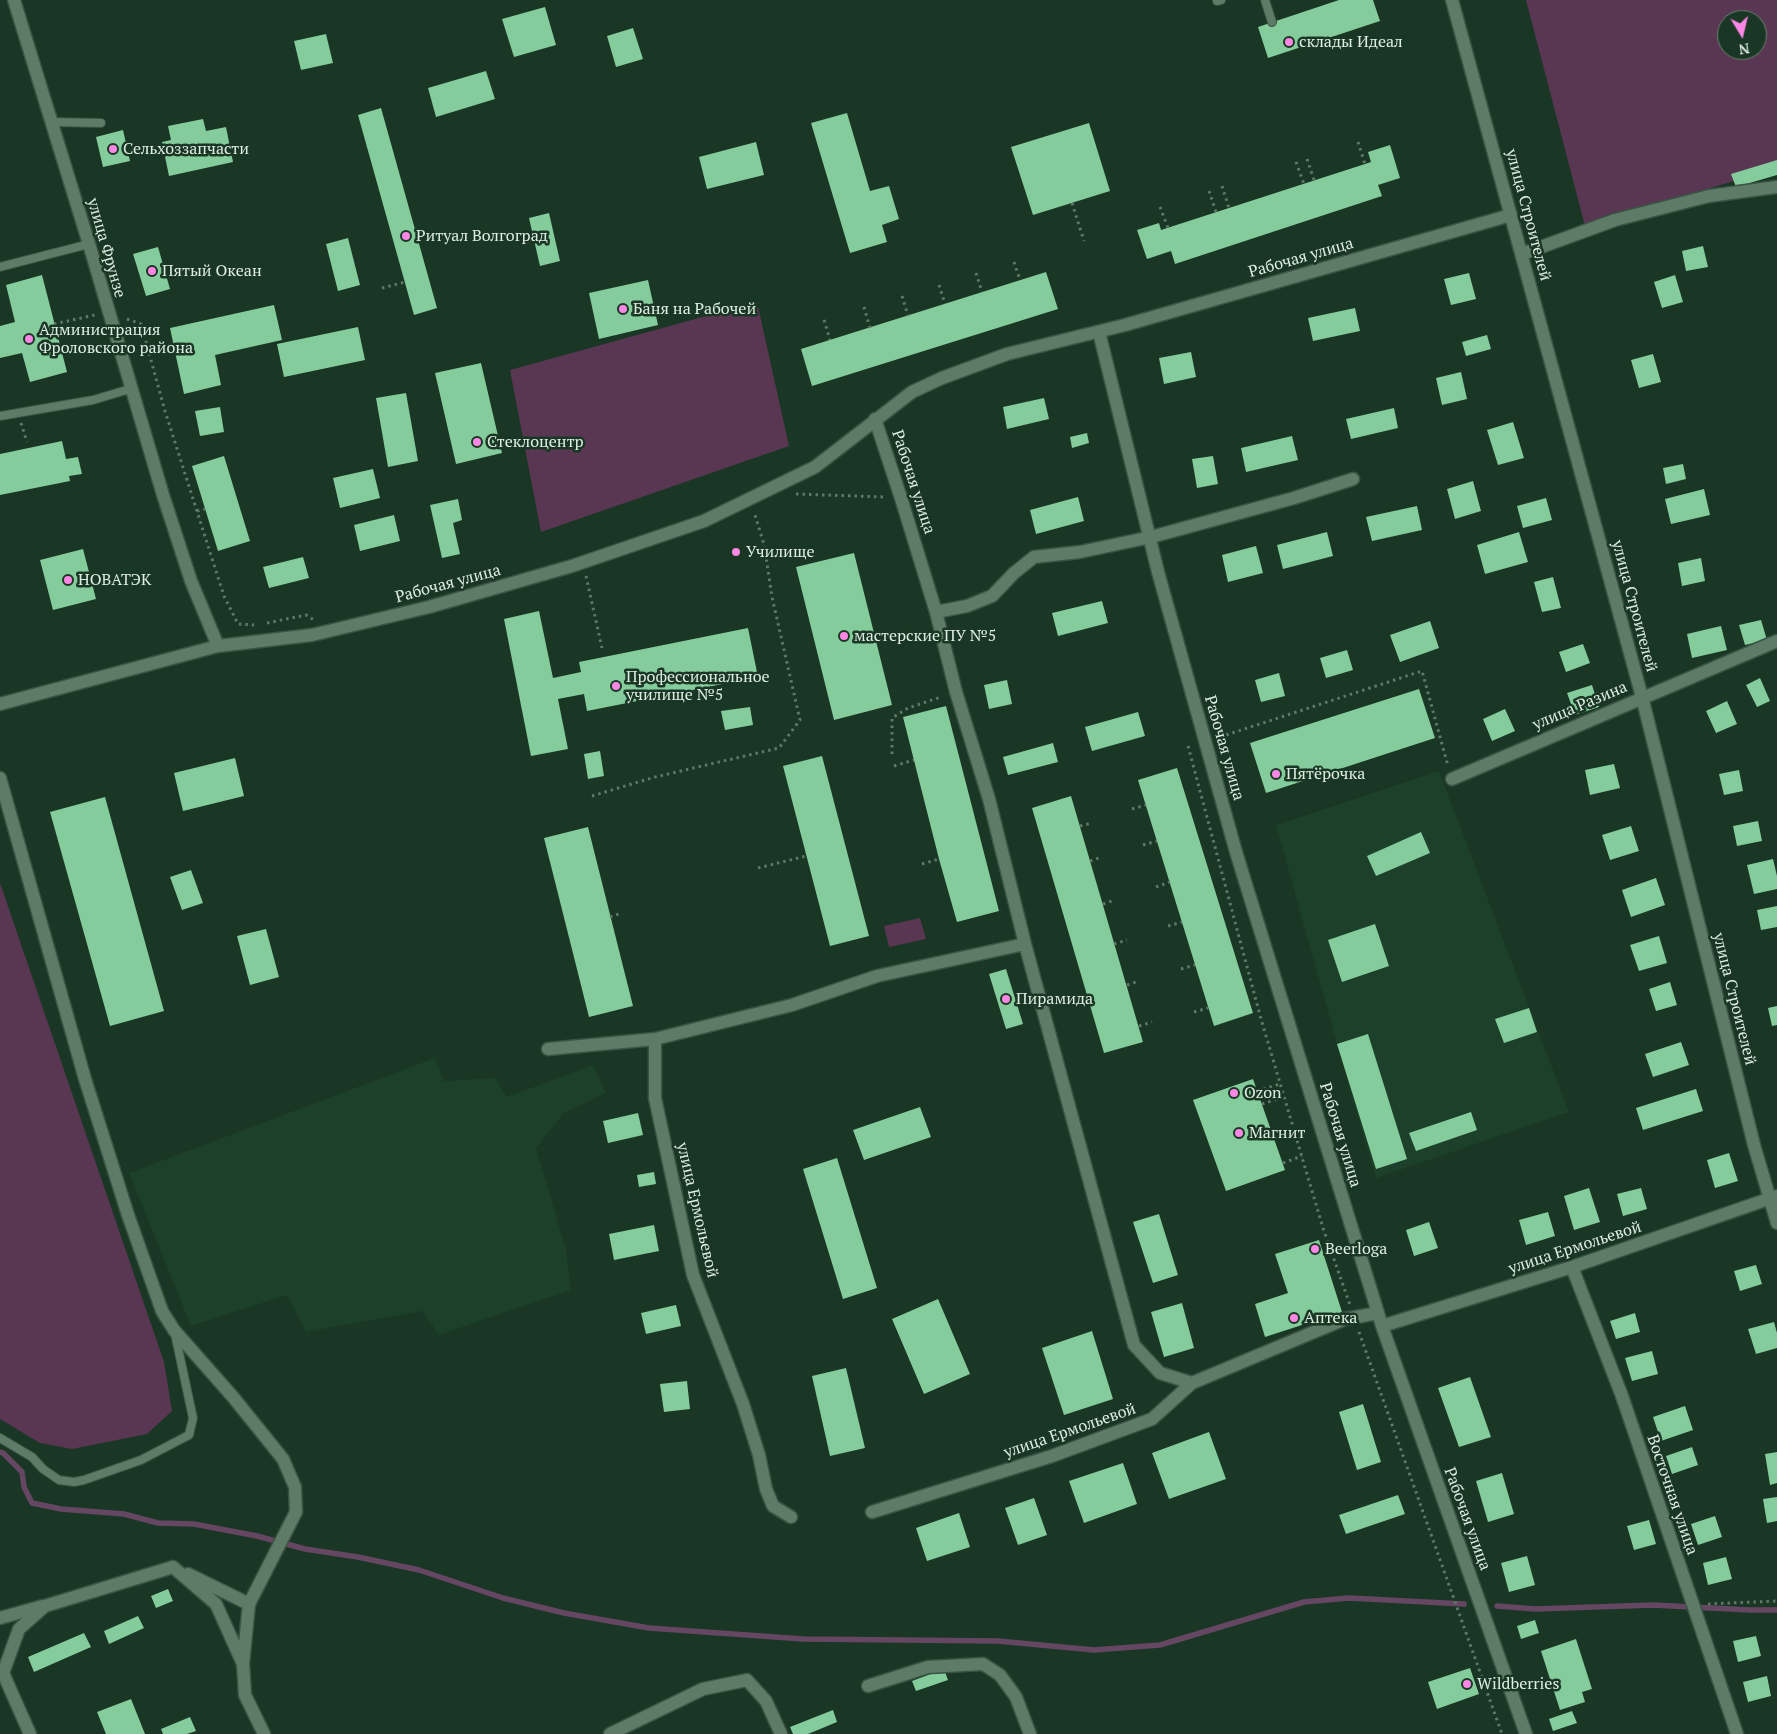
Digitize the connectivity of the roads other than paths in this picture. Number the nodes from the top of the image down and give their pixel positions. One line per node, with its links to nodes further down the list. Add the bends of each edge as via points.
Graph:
1 (14, 0): 7 (street, улица Фрунзе)
2 (1217, 0): 3 (lane)
3 (1222, 0)
4 (1265, 0): 6 (lane)
5 (1452, 0): 10 (street, улица Строителей)
6 (1272, 22)
7 (52, 122): 8 (lane); 11 (street, улица Фрунзе)
8 (101, 123)
9 (1777, 187): 12 (street, via 1709,196 1615,220)
10 (1510, 215): 12 (street, улица Строителей); 14 (street, Рабочая улица)
11 (89, 244): 13 (lane); 15 (street, улица Фрунзе)
12 (1522, 254): 23 (street, улица Строителей)
13 (0, 267)
14 (1099, 332): 17 (street, Рабочая улица, via 1007,354 942,378 912,392); 19 (street, Рабочая улица)
15 (130, 389): 16 (lane, via 94,400); 22 (street, улица Фрунзе, via 191,580)
16 (0, 416)
17 (875, 419): 20 (street, Рабочая улица); 22 (street, Рабочая улица, via 815,467 749,500 704,521 583,563 429,607 312,635)
18 (1353, 479): 19 (street)
19 (1151, 537): 20 (street, via 1080,552 1034,557 992,596 967,606); 33 (street, Рабочая улица, via 1236,852)
20 (936, 612): 27 (street, Рабочая улица)
21 (1777, 641): 23 (street, улица Разина)
22 (218, 646): 24 (street, Рабочая улица)
23 (1642, 697): 26 (street, улица Разина); 30 (street, улица Строителей)
24 (0, 704)
25 (0, 778): 35 (street, via 85,1079 162,1311)
26 (1452, 778)
27 (1025, 944): 28 (street, via 877,976 792,1005); 36 (street, Рабочая улица, via 1134,1345 1160,1373)
28 (655, 1039): 29 (street); 39 (street, улица Ермольевой, via 655,1098 693,1275 743,1404 766,1489 773,1506)
29 (548, 1049)
30 (1773, 1198): 31 (street, улица Строителей); 32 (street, улица Ермольевой)
31 (1777, 1223)
32 (1572, 1267): 34 (street, улица Ермольевой); 53 (street, Восточная улица, via 1622,1396)
33 (1378, 1313): 34 (street, Рабочая улица); 36 (street, улица Ермольевой, via 1345,1318)
34 (1382, 1326): 52 (street, Рабочая улица)
35 (174, 1330): 37 (lane, via 193,1418 189,1435 141,1460 74,1482 59,1480 32,1457); 41 (street, via 234,1397 283,1459 295,1487 296,1512)
36 (1192, 1383): 38 (street, улица Ермольевой, via 1152,1419 1052,1456)
37 (0, 1438)
38 (872, 1512)
39 (791, 1517)
40 (172, 1567): 41 (street); 42 (street); 44 (street, via 216,1604)
41 (250, 1604): 44 (street)
42 (45, 1606): 43 (street); 45 (street, via 19,1629)
43 (0, 1618)
44 (243, 1664): 48 (street, via 245,1695)
45 (2, 1670): 47 (street)
46 (868, 1686): 51 (street, via 928,1667 983,1664 1000,1675 1016,1697)
47 (30, 1734)
48 (264, 1734)
49 (610, 1734): 50 (street, via 703,1689 748,1680 766,1701)
50 (781, 1734)
51 (1030, 1734)
52 (1526, 1734)
53 (1737, 1734)

